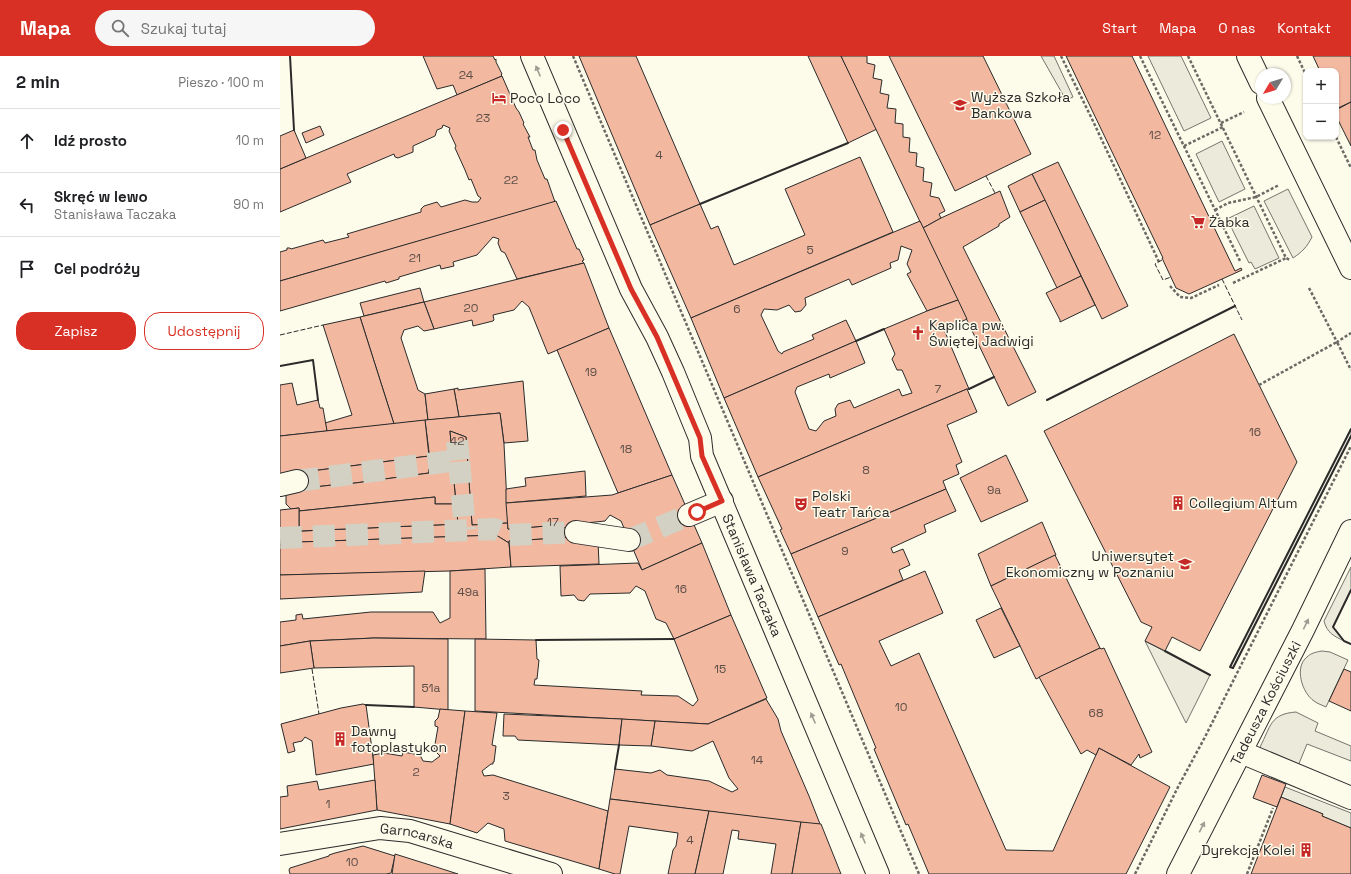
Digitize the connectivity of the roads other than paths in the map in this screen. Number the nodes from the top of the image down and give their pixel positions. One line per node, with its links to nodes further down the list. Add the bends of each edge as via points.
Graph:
1 (532, 56): 6 (street, Stanisława Taczaka, one-way to 1, via 702,456 700,438 673,372 631,289)
2 (1248, 56): 3 (street)
3 (1255, 71)
4 (1271, 104): 5 (street)
5 (1351, 268)
6 (722, 501): 7 (street); 15 (street, Stanisława Taczaka, one-way to 6)
7 (693, 514)
8 (1351, 531): 11 (street, Tadeusza Kościuszki, one-way to 8)
9 (576, 532): 10 (street)
10 (629, 540)
11 (1241, 752): 12 (street); 16 (street, Tadeusza Kościuszki, one-way to 11)
12 (1351, 798)
13 (280, 844): 14 (street, Garncarska, via 380,828 410,831)
14 (551, 874)
15 (878, 874)
16 (1178, 874)

